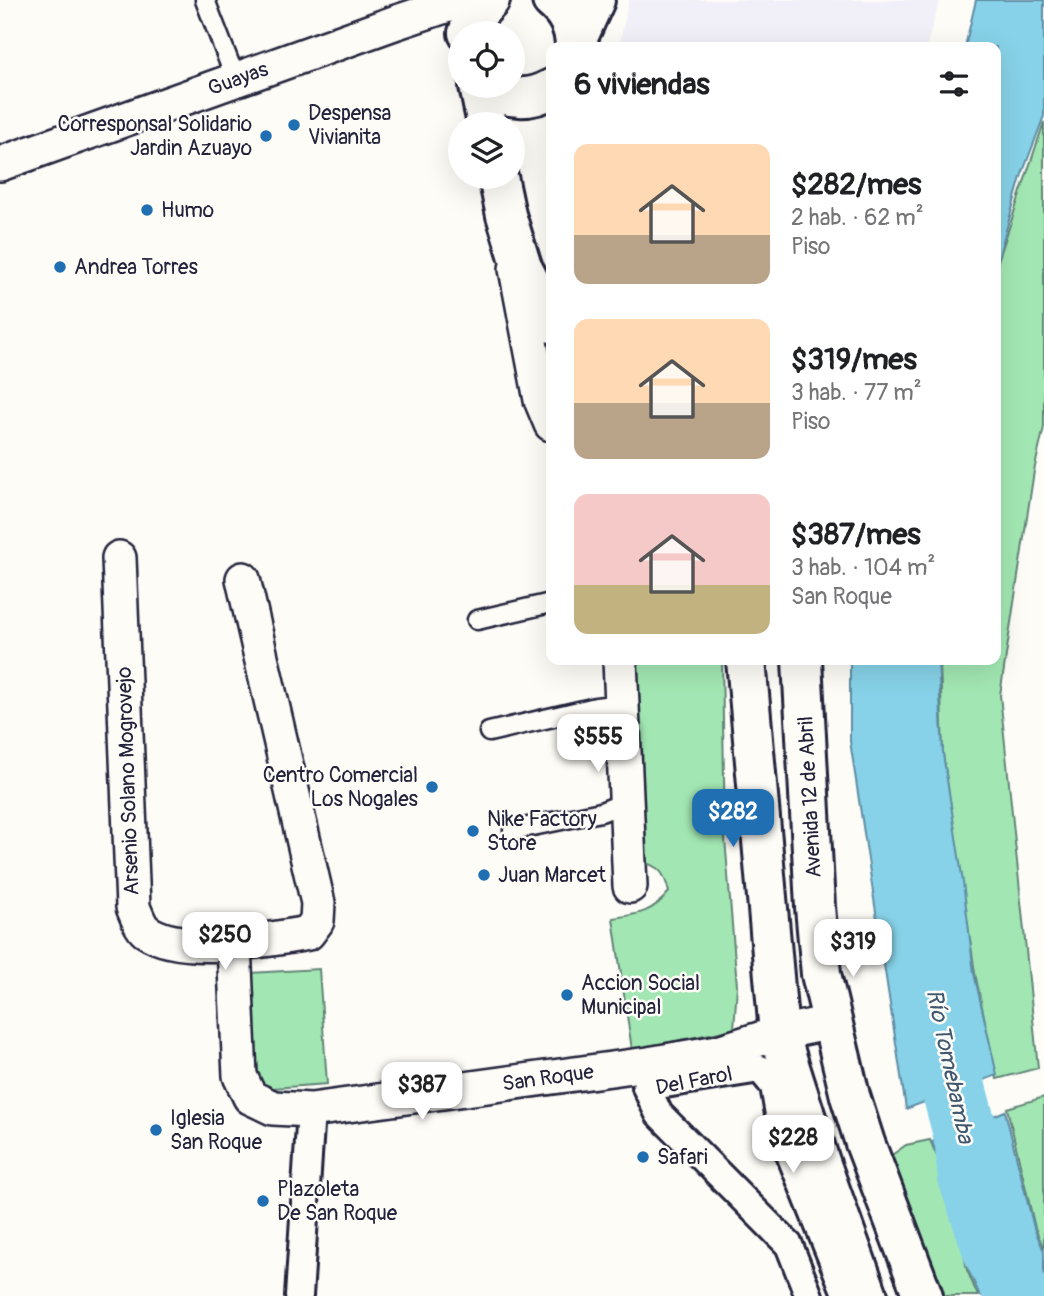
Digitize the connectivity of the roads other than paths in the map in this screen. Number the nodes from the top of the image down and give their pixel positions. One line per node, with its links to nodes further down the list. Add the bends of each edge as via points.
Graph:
1 (205, 0): 9 (lane)
2 (478, 0): 6 (street, Guayas)
3 (490, 0): 6 (main road, via 474,17)
4 (552, 0): 7 (main road, via 569,20)
5 (595, 0): 8 (main road)
6 (454, 18): 9 (street, Guayas)
7 (574, 42)
8 (577, 42)
9 (236, 79): 12 (street, Guayas)
10 (546, 92): 11 (main road)
11 (525, 98)
12 (0, 164)
13 (501, 189): 14 (main road)
14 (506, 215): 15 (main road, via 522,267); 16 (street)
15 (546, 313)
16 (546, 412)
17 (119, 558): 29 (street, Arsenio Solano Mogrovejo, via 133,907 144,929 167,941)
18 (243, 579): 29 (street, Arsenio Solano Mogrovejo, via 318,903 317,921 308,933)
19 (546, 604): 20 (lane)
20 (477, 620)
21 (620, 665): 24 (street)
22 (747, 665): 31 (main road)
23 (802, 665): 30 (main road, Avenida 12 de Abril, via 821,974)
24 (622, 704): 25 (lane); 26 (street)
25 (489, 732)
26 (626, 802): 27 (lane); 28 (street)
27 (513, 830)
28 (630, 886)
29 (234, 945): 32 (street, San Roque, via 240,1076 250,1097 272,1108)
30 (832, 1022): 31 (street, San Roque); 37 (main road, Avenida 12 de Abril, via 865,1143)
31 (779, 1033): 32 (street, San Roque, via 718,1052 648,1064); 36 (main road)
32 (311, 1110): 33 (street)
33 (299, 1296)
34 (809, 1296): 35 (street, Del Farol, via 789,1245 659,1114 646,1087 760,1069 774,1086 783,1137)
35 (847, 1296)
36 (868, 1296)
37 (923, 1296)

